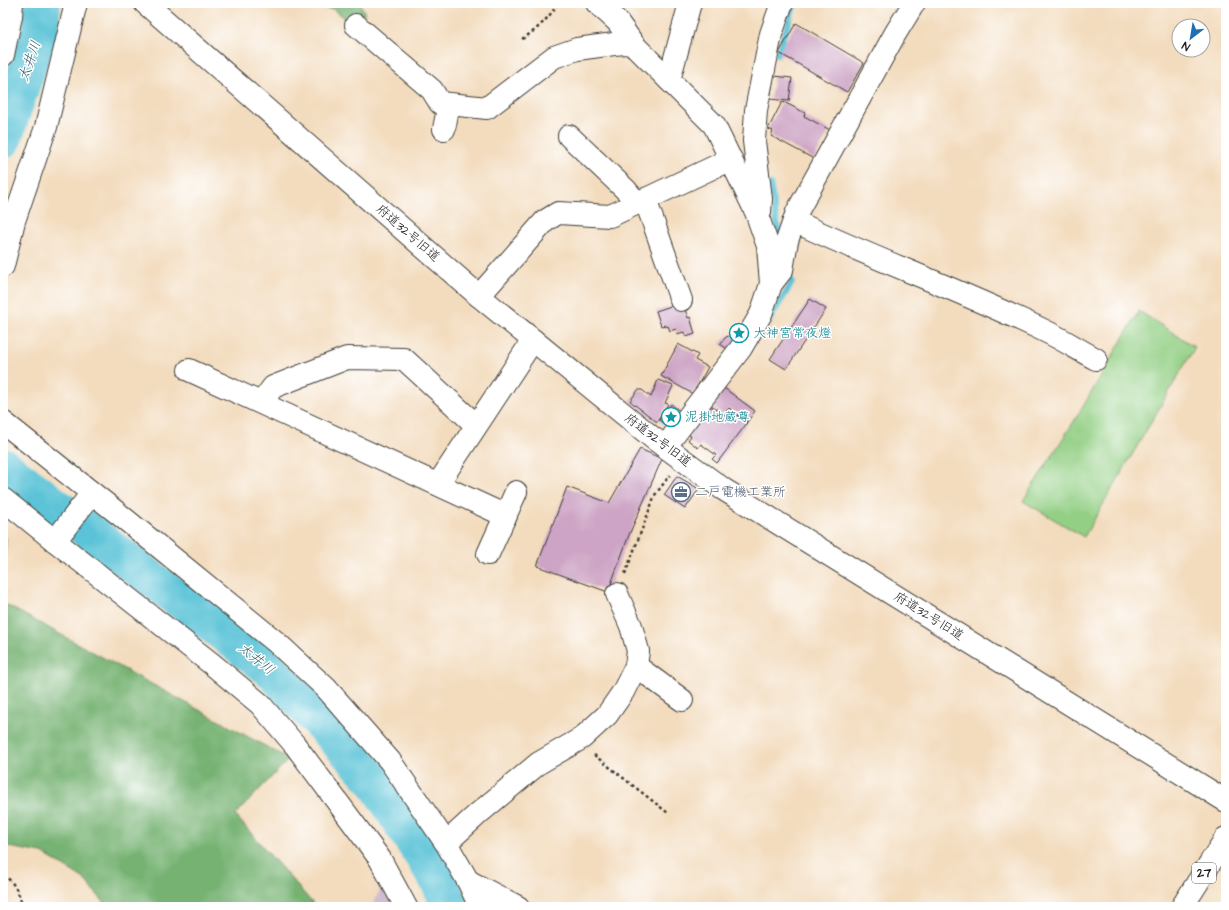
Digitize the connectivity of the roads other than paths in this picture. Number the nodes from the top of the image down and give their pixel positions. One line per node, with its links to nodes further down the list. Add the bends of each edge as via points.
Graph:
1 (76, 3): 19 (street, via 46,126 14,221)
2 (144, 3): 21 (street, 府道32号旧道)
3 (597, 3): 9 (street, via 617,21)
4 (690, 3): 11 (street)
5 (782, 3): 18 (street, via 771,34 756,110 754,141 761,199)
6 (914, 3): 17 (street, via 796,212)
7 (9, 10): 10 (street)
8 (356, 25): 12 (street, via 432,90 440,103)
9 (634, 45): 11 (street); 12 (street, via 614,44 577,49 554,57 487,108)
10 (3, 55)
11 (669, 80): 15 (street, via 714,125)
12 (450, 104): 13 (street)
13 (444, 129)
14 (570, 145): 16 (street)
15 (730, 158): 16 (street); 18 (street)
16 (641, 201): 21 (street, via 610,216 558,213 546,221); 22 (street)
17 (794, 221): 20 (street, via 787,241 782,270); 24 (street, via 993,307)
18 (760, 223): 20 (street, via 768,246)
19 (3, 266)
20 (771, 284): 29 (street, via 761,314)
21 (479, 296): 23 (street, 府道32号旧道)
22 (682, 300)
23 (533, 340): 28 (street); 29 (street, 府道32号旧道)
24 (1096, 359)
25 (189, 370): 26 (street)
26 (262, 402): 28 (street, via 274,387 347,358 404,359); 30 (street)
27 (3, 422): 32 (street)
28 (476, 425): 30 (street)
29 (673, 453): 40 (street, 府道32号旧道, via 723,488)
30 (438, 484): 34 (street)
31 (516, 492): 34 (street)
32 (89, 497): 35 (street); 42 (street, via 276,642 326,688 390,761)
33 (3, 499): 35 (street)
34 (506, 516): 36 (street)
35 (57, 537): 44 (street, via 260,704 295,745 380,858)
36 (488, 554)
37 (617, 594): 38 (street, via 632,626 638,651)
38 (636, 666): 39 (street); 42 (street, via 623,692 607,715 582,738 539,763)
39 (682, 700)
40 (1226, 801)
41 (1226, 838): 47 (street, 27)
42 (446, 843): 43 (street)
43 (468, 881): 45 (street); 46 (street)
44 (406, 907)
45 (480, 907)
46 (518, 907)
47 (1182, 907)

